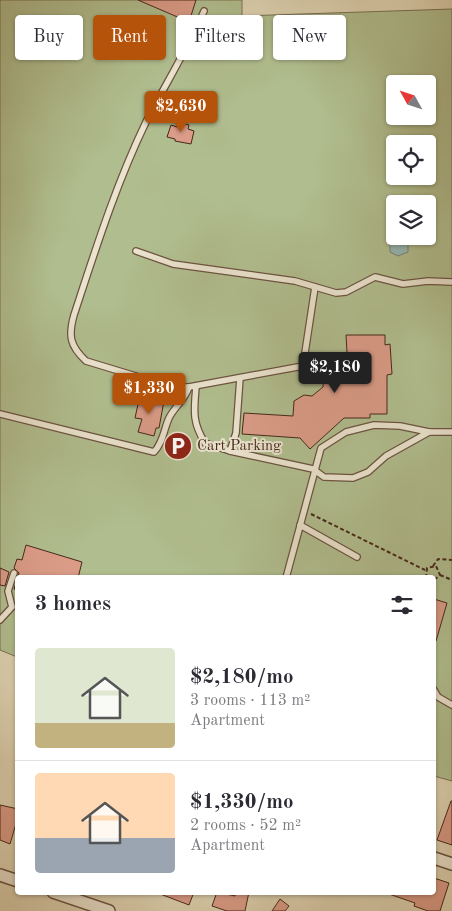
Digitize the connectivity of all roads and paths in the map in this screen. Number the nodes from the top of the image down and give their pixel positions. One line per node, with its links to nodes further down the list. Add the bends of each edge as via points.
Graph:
1 (204, 11): 7 (lane, via 128,163 69,331 77,353 86,361 172,386)
2 (136, 251): 4 (lane, via 173,264 295,281)
3 (452, 282): 4 (lane, via 403,284 375,277 346,292 336,293)
4 (315, 287): 5 (lane, via 303,366)
5 (240, 378): 6 (lane); 11 (lane, via 236,433)
6 (196, 386): 7 (lane); 11 (lane, via 196,429 205,444)
7 (189, 387): 8 (lane, via 169,418 159,447 154,452)
8 (0, 414)
9 (429, 432): 10 (lane); 12 (lane, via 386,456 368,472 353,478 324,477); 12 (lane, via 374,425 346,432 321,448)
10 (452, 432)
11 (230, 451): 12 (lane)
12 (313, 469): 13 (lane)
13 (304, 510): 14 (lane); 18 (path)
14 (300, 525): 15 (lane); 20 (lane)
15 (357, 557)
16 (452, 560): 17 (path, via 438,560)
17 (433, 566): 18 (path); 22 (path, via 438,568)
18 (425, 570): 21 (path)
19 (14, 573): 25 (lane, via 8,592)
20 (287, 575)
21 (426, 575)
22 (440, 575): 23 (path); 24 (path)
23 (436, 578)
24 (452, 580)
25 (15, 606): 26 (lane)
26 (0, 620)
27 (436, 694): 28 (lane)
28 (452, 705)
29 (436, 859): 30 (street)
30 (452, 864)
31 (0, 875): 32 (street)
32 (15, 880)
33 (62, 895): 34 (street)
34 (109, 911)

